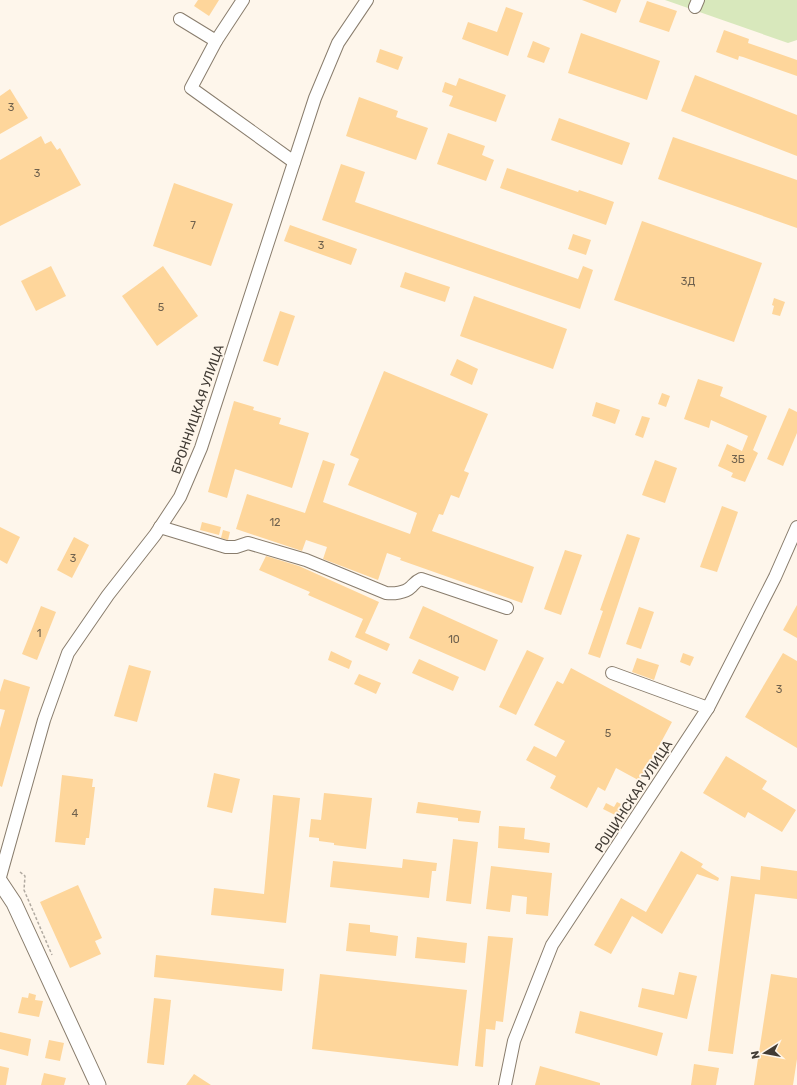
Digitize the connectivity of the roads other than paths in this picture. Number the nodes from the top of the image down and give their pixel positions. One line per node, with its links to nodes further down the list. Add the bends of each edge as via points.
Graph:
1 (243, 0): 4 (street)
2 (367, 0): 5 (street, БРОННИЦКАЯ УЛИЦА, via 338,43 315,98)
3 (180, 19): 4 (street)
4 (216, 41): 5 (street, via 191,88)
5 (294, 162): 7 (street, БРОННИЦКАЯ УЛИЦА, via 201,448 180,497)
6 (797, 526): 10 (street, РОЩИНСКАЯ УЛИЦА, via 775,577)
7 (160, 527): 8 (street, via 226,547 236,547 248,542 306,560 386,593 410,589 420,579); 11 (street, БРОННИЦКАЯ УЛИЦА, via 68,653 44,720)
8 (507, 608)
9 (612, 673): 10 (street)
10 (708, 708): 14 (street, РОЩИНСКАЯ УЛИЦА, via 552,945 514,1041)
11 (0, 877)
12 (0, 882): 13 (main road, via 14,903)
13 (98, 1085)
14 (505, 1085)

